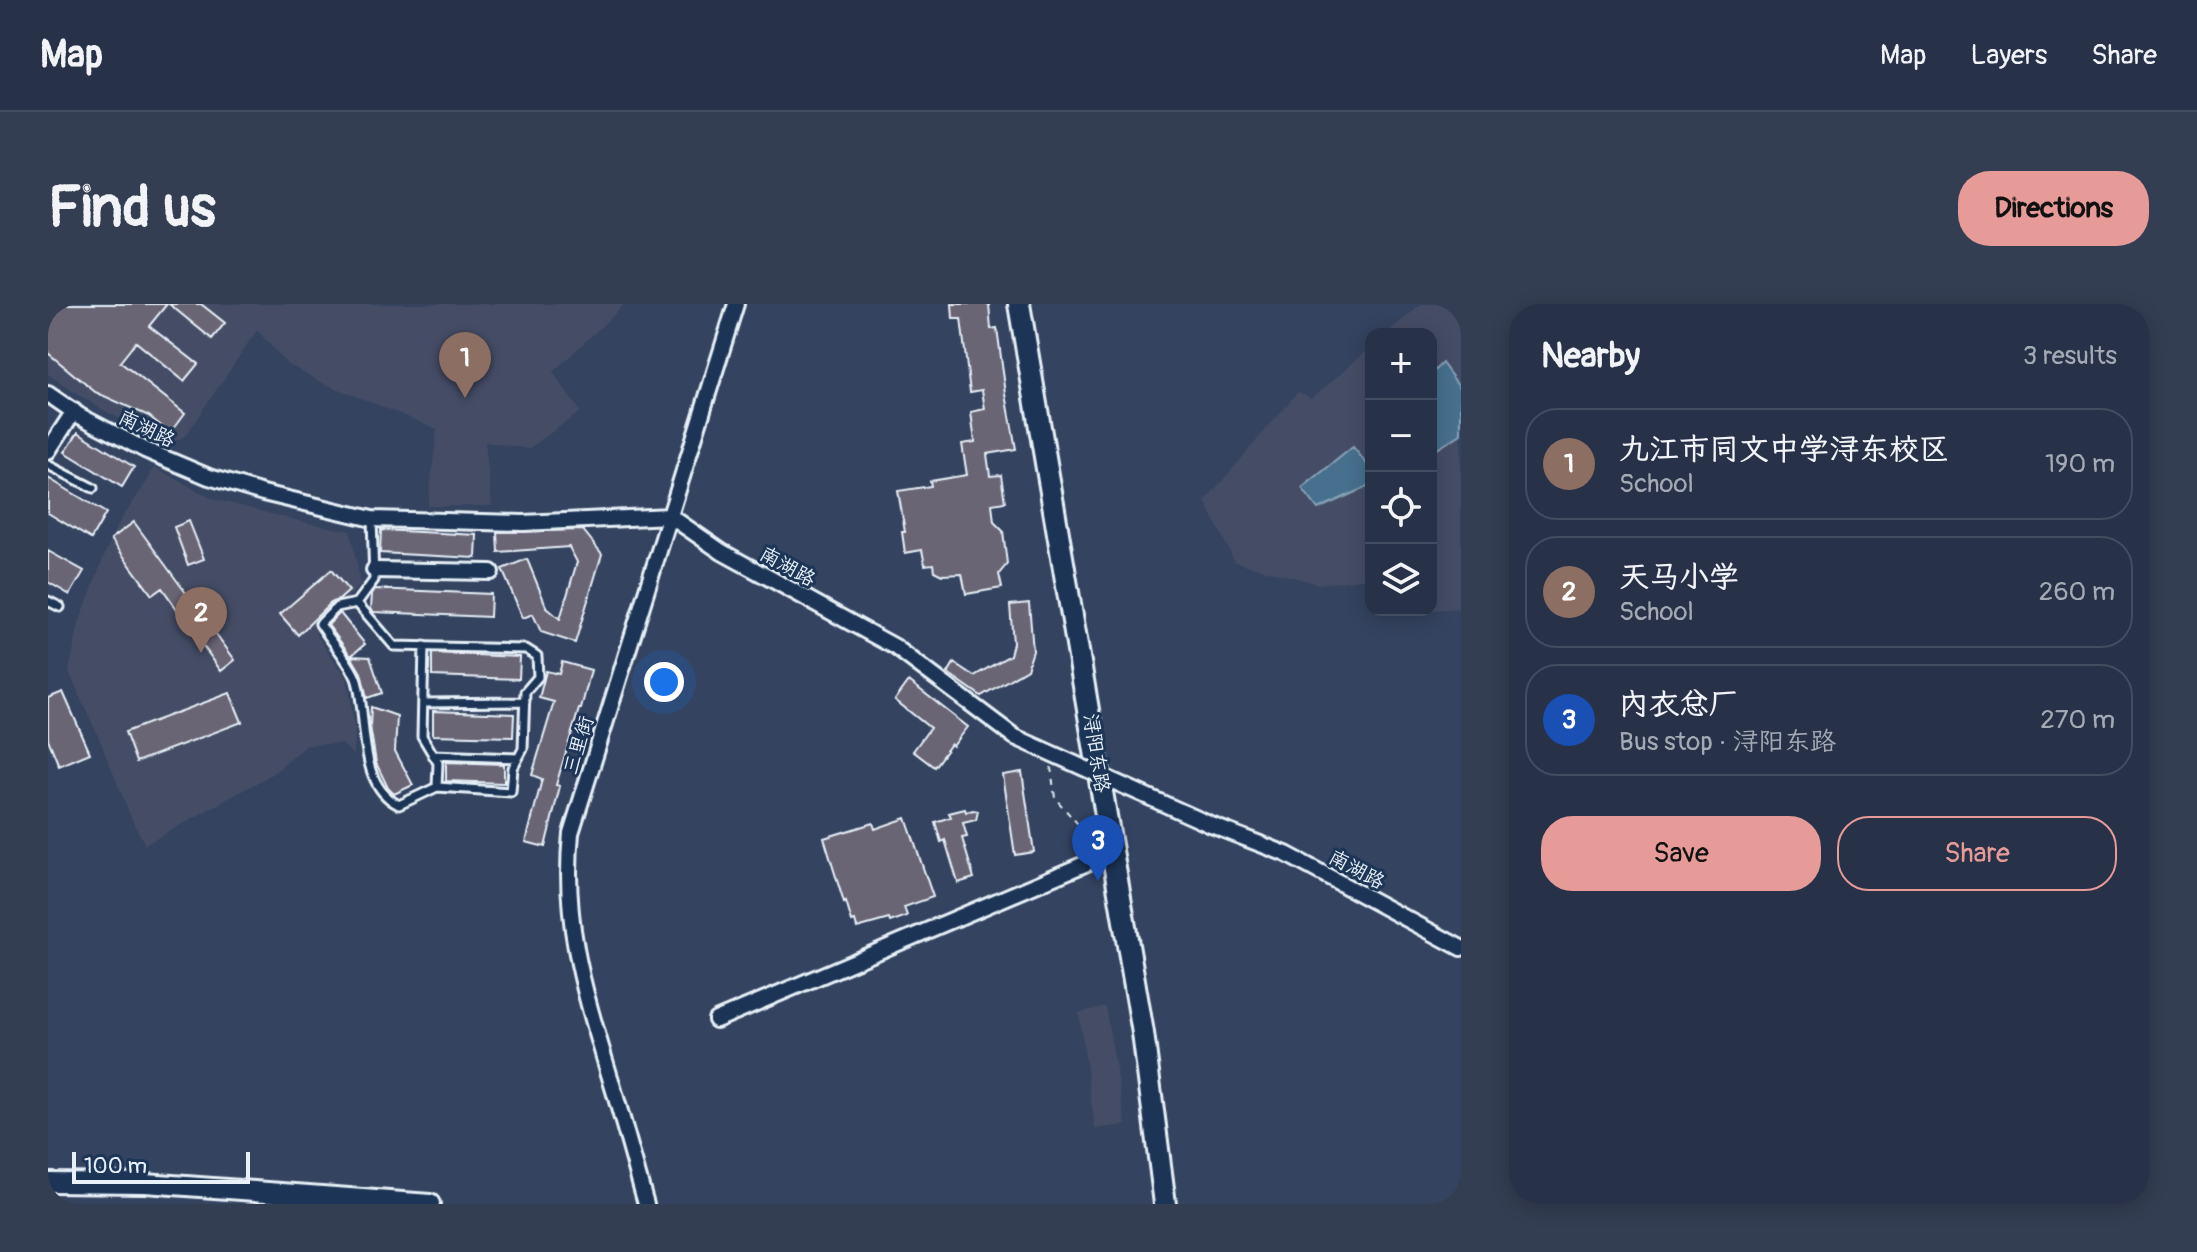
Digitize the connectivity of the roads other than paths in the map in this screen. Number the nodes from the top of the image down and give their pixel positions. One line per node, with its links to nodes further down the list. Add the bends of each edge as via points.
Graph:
1 (736, 304): 8 (street, 三里街)
2 (1019, 304): 21 (main road, 浔阳东路)
3 (48, 394): 4 (street, 南湖路)
4 (74, 411): 5 (street); 9 (street, 南湖路, via 209,477)
5 (48, 451)
6 (48, 465): 7 (lane)
7 (93, 488)
8 (670, 516): 9 (street, 南湖路, via 523,523); 22 (street, 南湖路, bridge, via 722,552 895,647 1015,737 1286,854); 26 (street, 三里街, via 571,833 568,869 570,921 585,998)
9 (372, 519): 10 (lane)
10 (374, 570): 11 (street); 13 (lane, via 374,580)
11 (491, 572)
12 (48, 601): 14 (lane)
13 (357, 603): 15 (lane, via 394,646); 20 (lane, via 337,607 320,624 357,679 370,768 387,799 399,805)
14 (60, 607)
15 (424, 646): 16 (lane, via 526,649 537,656 538,677 525,692); 17 (lane)
16 (525, 702): 17 (lane); 19 (lane)
17 (423, 703): 18 (lane, via 422,736)
18 (433, 755): 19 (lane); 20 (lane)
19 (518, 758): 20 (lane, via 511,792)
20 (437, 787)
21 (1112, 844): 23 (street); 27 (main road, 浔阳东路)
22 (1461, 948)
23 (716, 1020)
24 (48, 1182): 25 (street, via 145,1183)
25 (430, 1204)
26 (646, 1204)
27 (1165, 1204)

